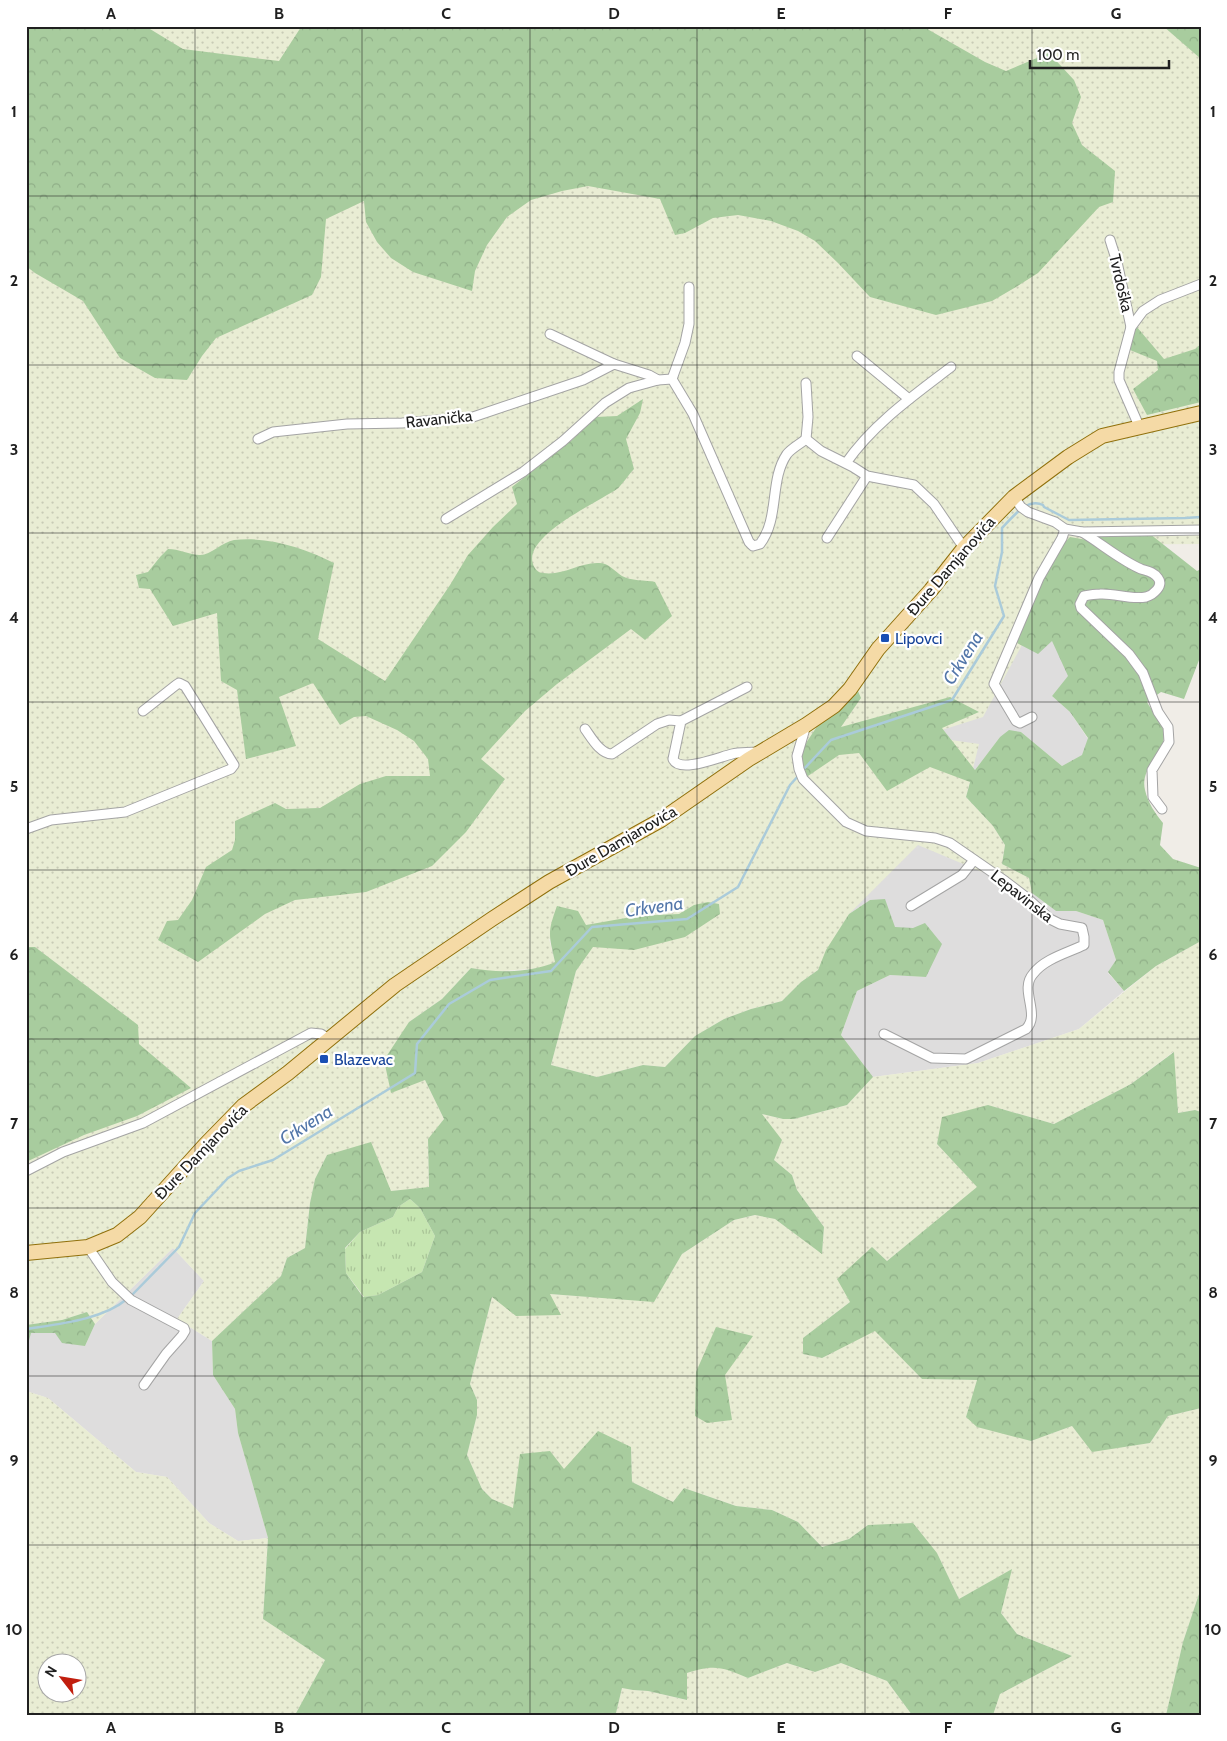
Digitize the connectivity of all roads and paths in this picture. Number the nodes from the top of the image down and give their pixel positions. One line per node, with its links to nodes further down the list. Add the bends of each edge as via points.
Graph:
1 (1110, 240): 4 (street, Tvrdoška)
2 (1201, 284): 4 (street, Tvrdoška, via 1160,300 1143,311)
3 (689, 287): 9 (street, via 689,324)
4 (1131, 327): 14 (street, Tvrdoška, via 1119,380)
5 (550, 334): 7 (street)
6 (857, 356): 12 (street)
7 (614, 364): 10 (street); 15 (street, Ravanička, via 583,380 473,417 347,424 273,432)
8 (951, 367): 12 (street)
9 (672, 379): 10 (street); 16 (street, via 692,414 749,542 754,546 763,540 771,521 777,483 788,454)
10 (658, 380): 20 (street, via 629,388 605,403 564,441 523,472)
11 (806, 383): 16 (street)
12 (910, 399): 17 (street, via 864,438)
13 (1201, 414): 14 (main road, Đure Damjanovića)
14 (1138, 426): 19 (main road, Đure Damjanovića, via 1102,436 1068,457)
15 (258, 439)
16 (806, 439): 17 (street, via 821,451)
17 (846, 463): 18 (street)
18 (867, 476): 24 (street); 25 (street, via 914,485 934,504)
19 (1020, 505): 21 (street, via 1033,515); 25 (main road, Đure Damjanovića)
20 (446, 519)
21 (1066, 529): 23 (street); 28 (street, via 1040,578 994,684 1016,721 1020,724)
22 (1201, 530): 23 (street)
23 (1082, 532): 33 (street, via 1124,561 1151,572 1160,581 1159,587 1148,597 1084,596 1080,608 1129,654 1143,673 1158,712 1168,727 1169,742 1152,770 1153,797)
24 (827, 538)
25 (964, 548): 30 (main road, Đure Damjanovića, via 878,649 850,689 834,706)
26 (747, 687): 29 (street)
27 (143, 711): 34 (street, via 179,683 185,686 234,765 125,812 51,820)
28 (1032, 717)
29 (681, 721): 31 (street, via 657,724 608,755); 32 (street, via 673,756 676,764 694,764 734,754)
30 (806, 725): 32 (main road, Đure Damjanovića); 35 (street, Lepavinska, via 797,756 803,780 846,822 866,831 935,838)
31 (584, 729)
32 (760, 752): 38 (main road, Đure Damjanovića, via 661,820 549,882 492,919 395,985)
33 (1162, 809)
34 (26, 828)
35 (974, 860): 36 (street, Lepavinska, via 962,875); 37 (street, Lepavinska, via 1026,897 1050,919 1082,928 1084,945 1055,958 1031,975 1028,994 1032,1018 1026,1029 966,1059 932,1058)
36 (911, 906)
37 (884, 1034)
38 (329, 1039): 39 (street, via 311,1033 143,1123 63,1152); 40 (main road, Đure Damjanovića, via 243,1106 140,1217 117,1235)
39 (26, 1171)
40 (88, 1247): 41 (main road, Đure Damjanovića); 42 (street, via 106,1274 128,1297 185,1331)
41 (26, 1253)
42 (144, 1385)

